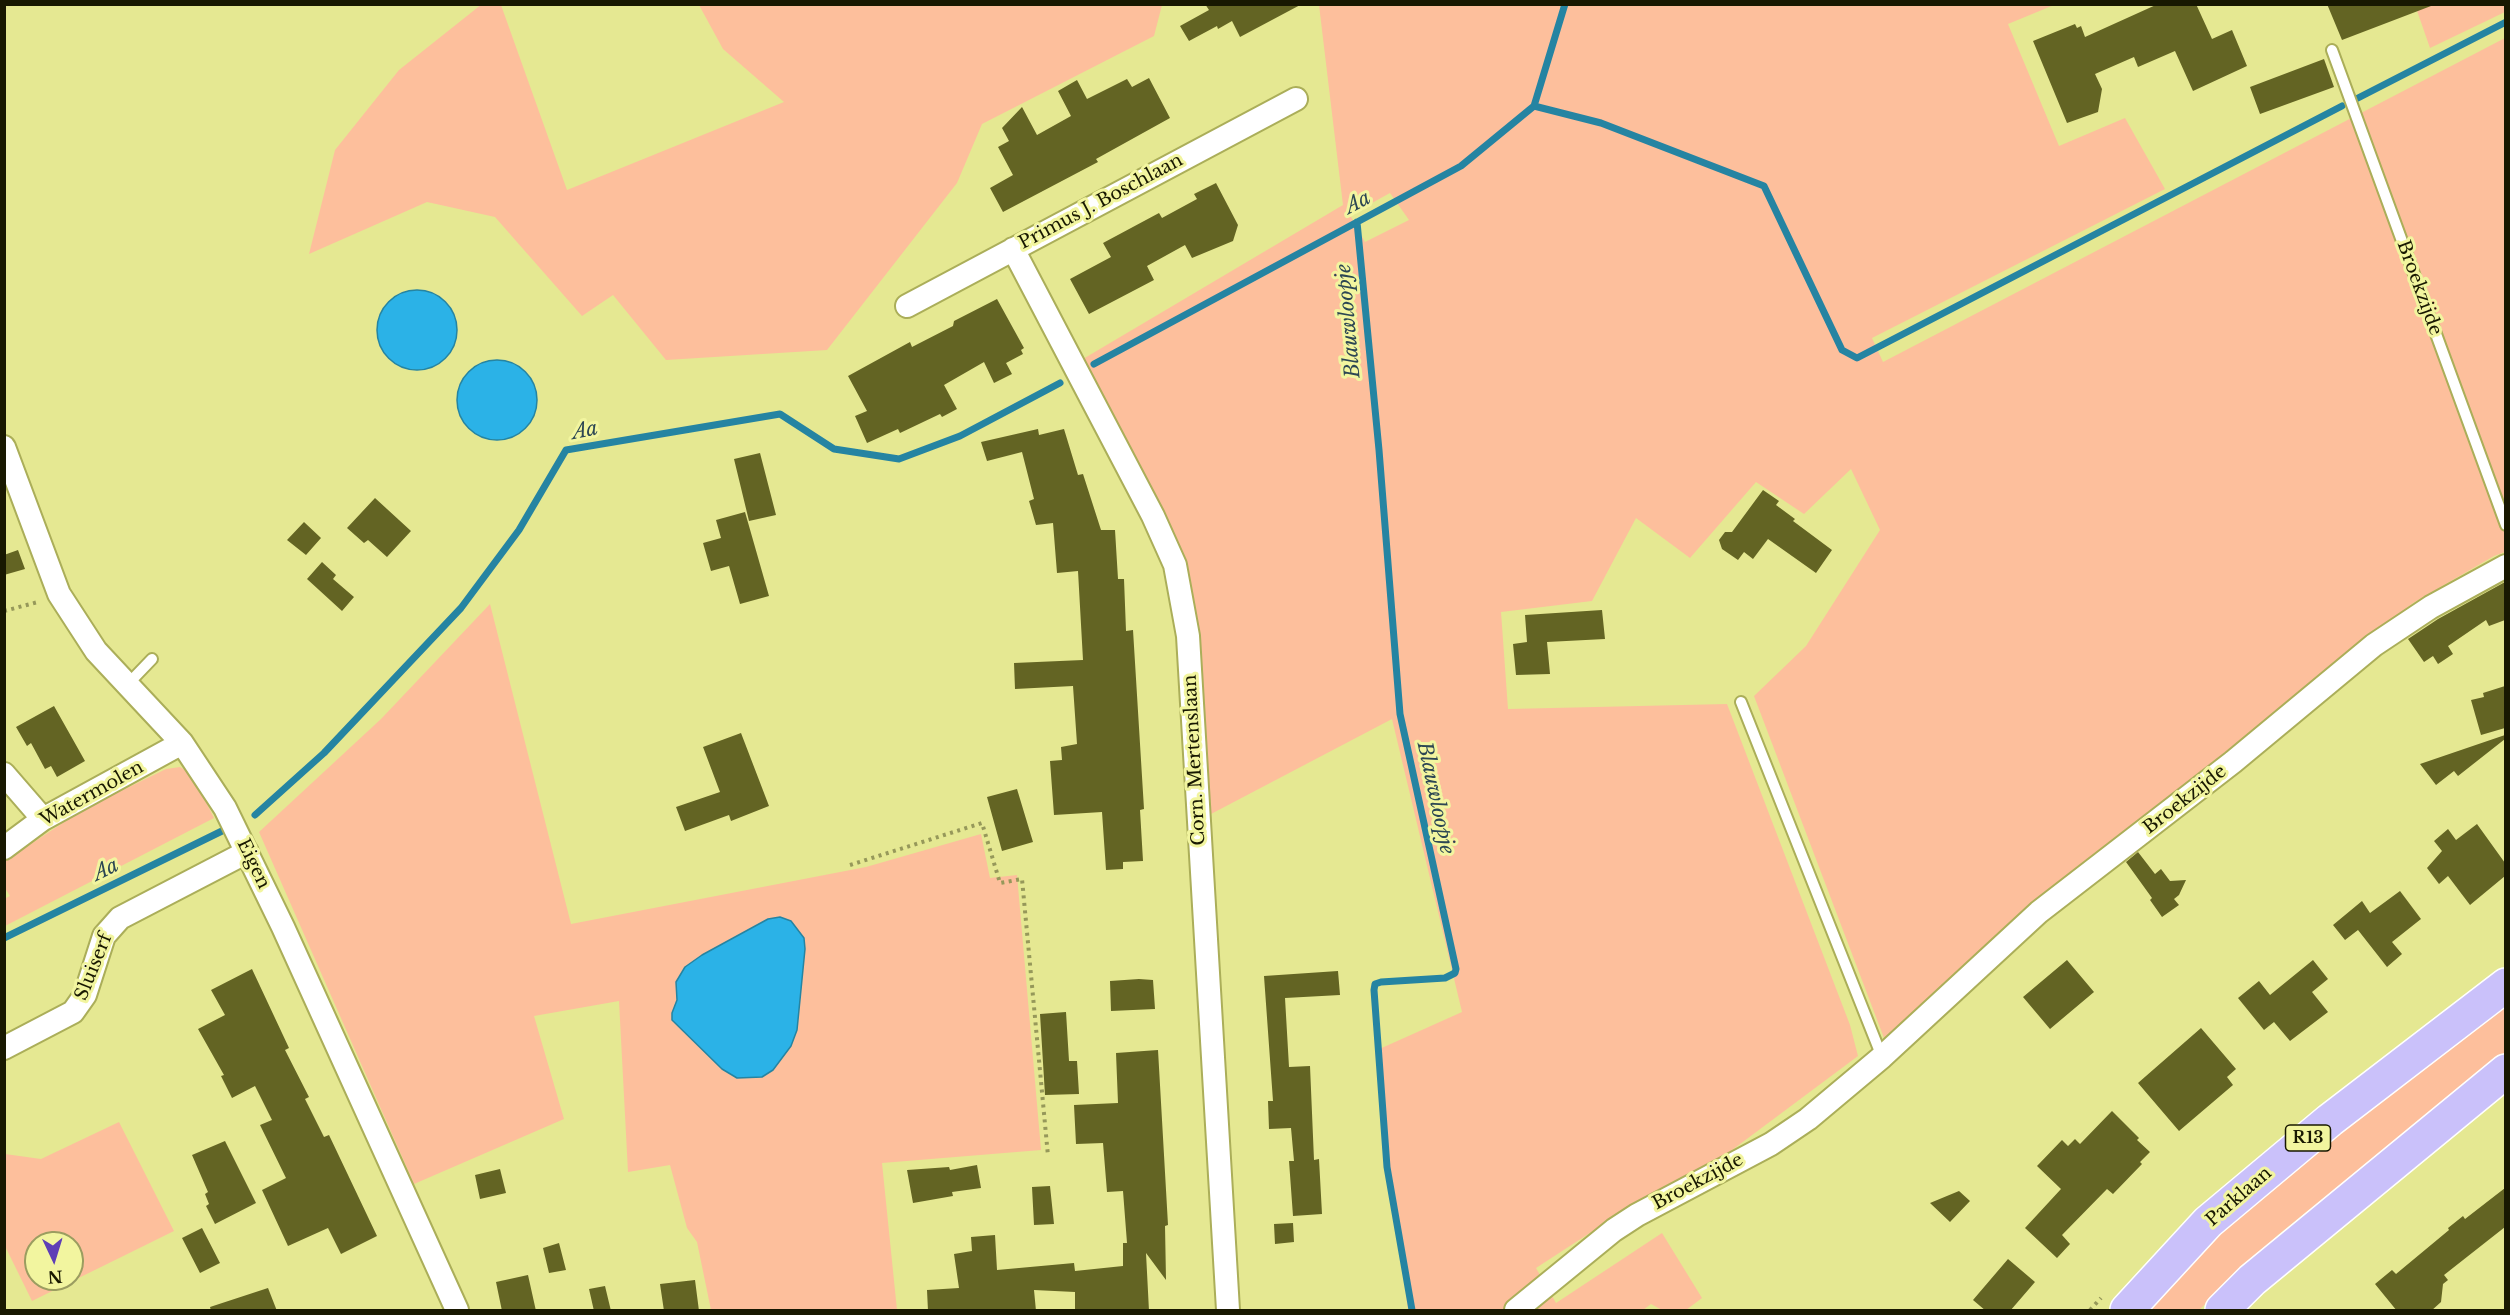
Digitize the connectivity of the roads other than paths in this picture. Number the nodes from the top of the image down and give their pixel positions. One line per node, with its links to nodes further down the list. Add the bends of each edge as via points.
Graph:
1 (2332, 50): 6 (lane, Broekzijde)
2 (1296, 99): 3 (street, Primus J. Boschlaan)
3 (1013, 249): 4 (street, Primus J. Boschlaan); 21 (street, Corn. Mertenslaan, via 1148,506 1174,565 1188,636)
4 (907, 306)
5 (4, 447): 9 (street, Eigen, via 59,594 96,651)
6 (2505, 525)
7 (2505, 567): 18 (street, Broekzijde, via 2431,607 2374,645 2233,762 2039,912)
8 (152, 658): 9 (lane)
9 (127, 685): 11 (street, Eigen)
10 (1742, 702): 18 (lane)
11 (182, 743): 13 (street, Watermolen); 14 (street, Eigen, via 225,808)
12 (4, 774): 13 (street)
13 (43, 819): 15 (street, Watermolen)
14 (244, 846): 17 (street, Sluiserf, via 111,925 85,995 74,1012); 20 (street, Eigen)
15 (4, 848)
16 (2505, 985): 23 (main road, Parklaan / R13, via 2330,1120 2208,1222)
17 (4, 1048)
18 (1882, 1057): 22 (street, Broekzijde, via 1808,1119 1771,1144 1666,1198 1614,1230)
19 (2505, 1071): 24 (main road, via 2252,1280)
20 (457, 1311)
21 (1228, 1311)
22 (1516, 1311)
23 (2127, 1311)
24 (2222, 1311)

